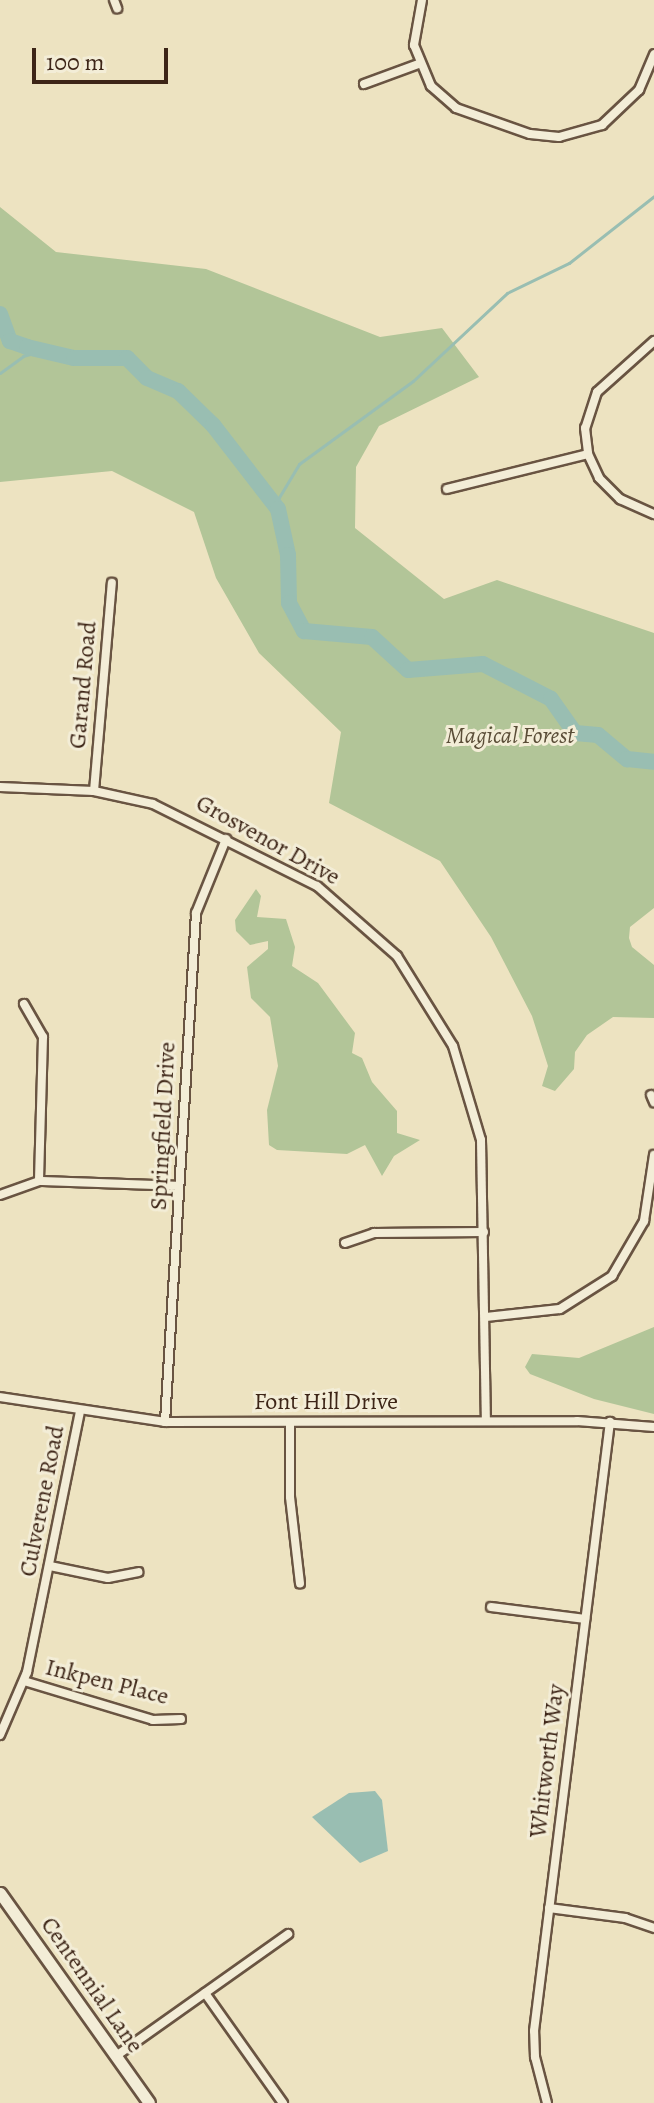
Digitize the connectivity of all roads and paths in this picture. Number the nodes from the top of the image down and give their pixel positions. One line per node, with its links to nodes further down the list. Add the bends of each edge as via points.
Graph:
1 (422, 0): 3 (street, via 413,30)
2 (654, 54): 3 (street, via 639,90 617,115 587,131 559,137 513,130 456,108 431,86)
3 (418, 64): 4 (street)
4 (364, 84)
5 (654, 341): 6 (street, via 597,392 585,428)
6 (588, 454): 7 (street); 8 (street, via 609,490)
7 (447, 489)
8 (654, 514)
9 (112, 583): 11 (street, Garand Road)
10 (0, 787): 11 (street, Grosvenor Drive)
11 (94, 791): 12 (street, Grosvenor Drive, via 153,804)
12 (226, 839): 16 (street, Springfield Drive, via 196,913); 18 (street, Grosvenor Drive, via 347,907 420,987 453,1046 474,1108 483,1167)
13 (24, 1004): 15 (street, via 43,1037)
14 (654, 1155): 20 (street, via 644,1221 612,1276 560,1309)
15 (39, 1181): 16 (street); 17 (street)
16 (179, 1186): 24 (street, Springfield Drive)
17 (0, 1195)
18 (484, 1232): 19 (street, via 374,1233); 20 (street, Grosvenor Drive)
19 (345, 1243)
20 (486, 1317): 23 (street, Grosvenor Drive)
21 (0, 1397): 22 (street, Font Hill Drive)
22 (80, 1411): 24 (street, Font Hill Drive); 28 (street, Culverene Road)
23 (486, 1421): 25 (street, Font Hill Drive); 26 (street, Font Hill Drive)
24 (165, 1422): 26 (street, Font Hill Drive)
25 (610, 1422): 27 (street, Font Hill Drive); 32 (street, Whitworth Way)
26 (290, 1423): 30 (street, via 290,1497)
27 (654, 1427)
28 (50, 1566): 29 (street, via 108,1578); 33 (street, Culverene Road)
29 (138, 1572)
30 (300, 1583)
31 (491, 1607): 32 (street)
32 (585, 1619): 37 (street, Whitworth Way)
33 (24, 1681): 34 (street, Inkpen Place, via 153,1720); 35 (street, Culverene Road)
34 (181, 1719)
35 (0, 1735)
36 (0, 1893): 41 (street, Centennial Lane)
37 (549, 1908): 38 (street, via 625,1918); 44 (street, Whitworth Way, via 534,2031)
38 (654, 1928)
39 (288, 1934): 40 (street)
40 (205, 1993): 41 (street); 43 (street)
41 (116, 2056): 42 (street, Centennial Lane)
42 (149, 2103)
43 (283, 2103)
44 (547, 2103)

